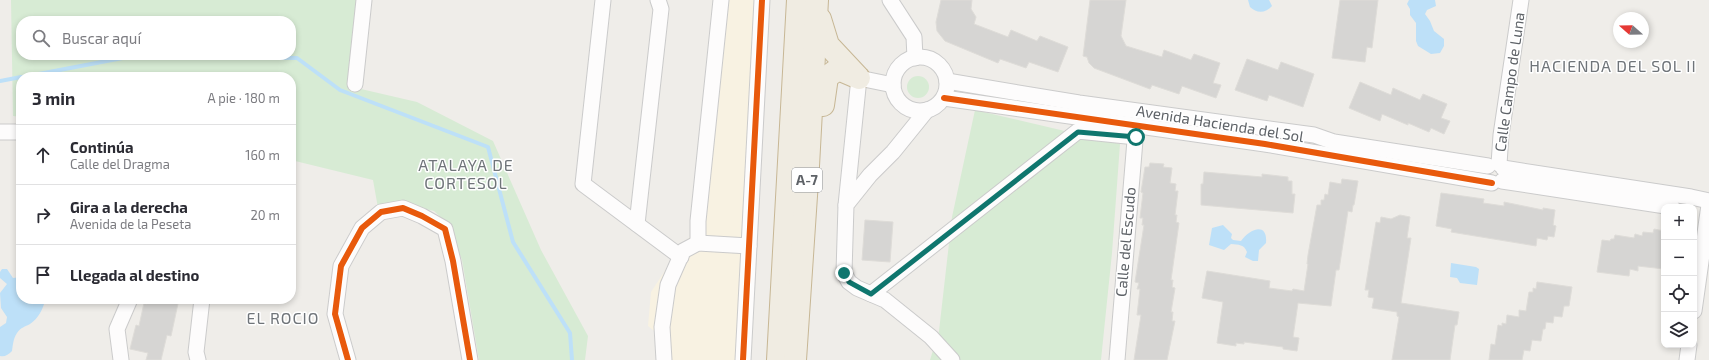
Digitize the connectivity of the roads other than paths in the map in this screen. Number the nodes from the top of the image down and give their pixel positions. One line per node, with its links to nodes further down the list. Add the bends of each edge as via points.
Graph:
1 (364, 0): 12 (street)
2 (603, 0): 25 (street, via 583,184)
3 (658, 0): 25 (street, via 660,9)
4 (721, 0): 26 (street, via 698,221)
5 (762, 0): 27 (street)
6 (890, 0): 9 (street, via 914,37)
7 (1522, 0): 20 (street, Calle Campo de Luna)
8 (802, 2): 10 (highway, via 821,24 828,45); 19 (highway, A-7); 40 (highway, A-7)
9 (915, 58): 11 (street, via 922,57 936,62); 13 (street, via 902,64 894,77)
10 (859, 78): 13 (street); 19 (highway, via 838,69 827,77 822,116); 22 (street)
11 (947, 81): 14 (street); 20 (street, Avenida Hacienda del Sol, via 1079,103 1314,135 1334,142)
12 (354, 84)
13 (893, 85): 15 (street, via 896,97 904,106 911,110)
14 (944, 98): 15 (street); 16 (street, Avenida Hacienda del Sol)
15 (927, 110): 22 (street)
16 (1136, 131): 20 (street, Avenida Hacienda del Sol); 30 (street, via 1078,132); 43 (street, Calle del Escudo)
17 (0, 132): 18 (street)
18 (16, 132)
19 (808, 166): 41 (highway, A-7)
20 (1497, 172): 21 (street, Avenida Hacienda del Sol, via 1692,197); 23 (street, Avenida Hacienda del Sol)
21 (1709, 203): 24 (street); 29 (street)
22 (846, 205): 30 (street, via 844,273 849,282)
23 (1661, 205)
24 (1697, 207)
25 (637, 224): 28 (street)
26 (698, 243): 27 (street); 28 (street, via 683,251)
27 (749, 246): 39 (street)
28 (680, 257): 38 (street, via 668,285 662,327)
29 (1697, 290)
30 (871, 294): 42 (street, via 885,300 931,338)
31 (128, 304): 34 (street, via 117,328)
32 (201, 304): 35 (street, via 196,352)
33 (1689, 348): 44 (street)
34 (121, 360)
35 (198, 360)
36 (348, 360): 37 (street, via 335,314 341,266 362,228 382,212 403,208 445,229)
37 (470, 360)
38 (664, 360)
39 (743, 360)
40 (778, 360)
41 (795, 360)
42 (952, 360)
43 (1117, 360)
44 (1687, 360)

